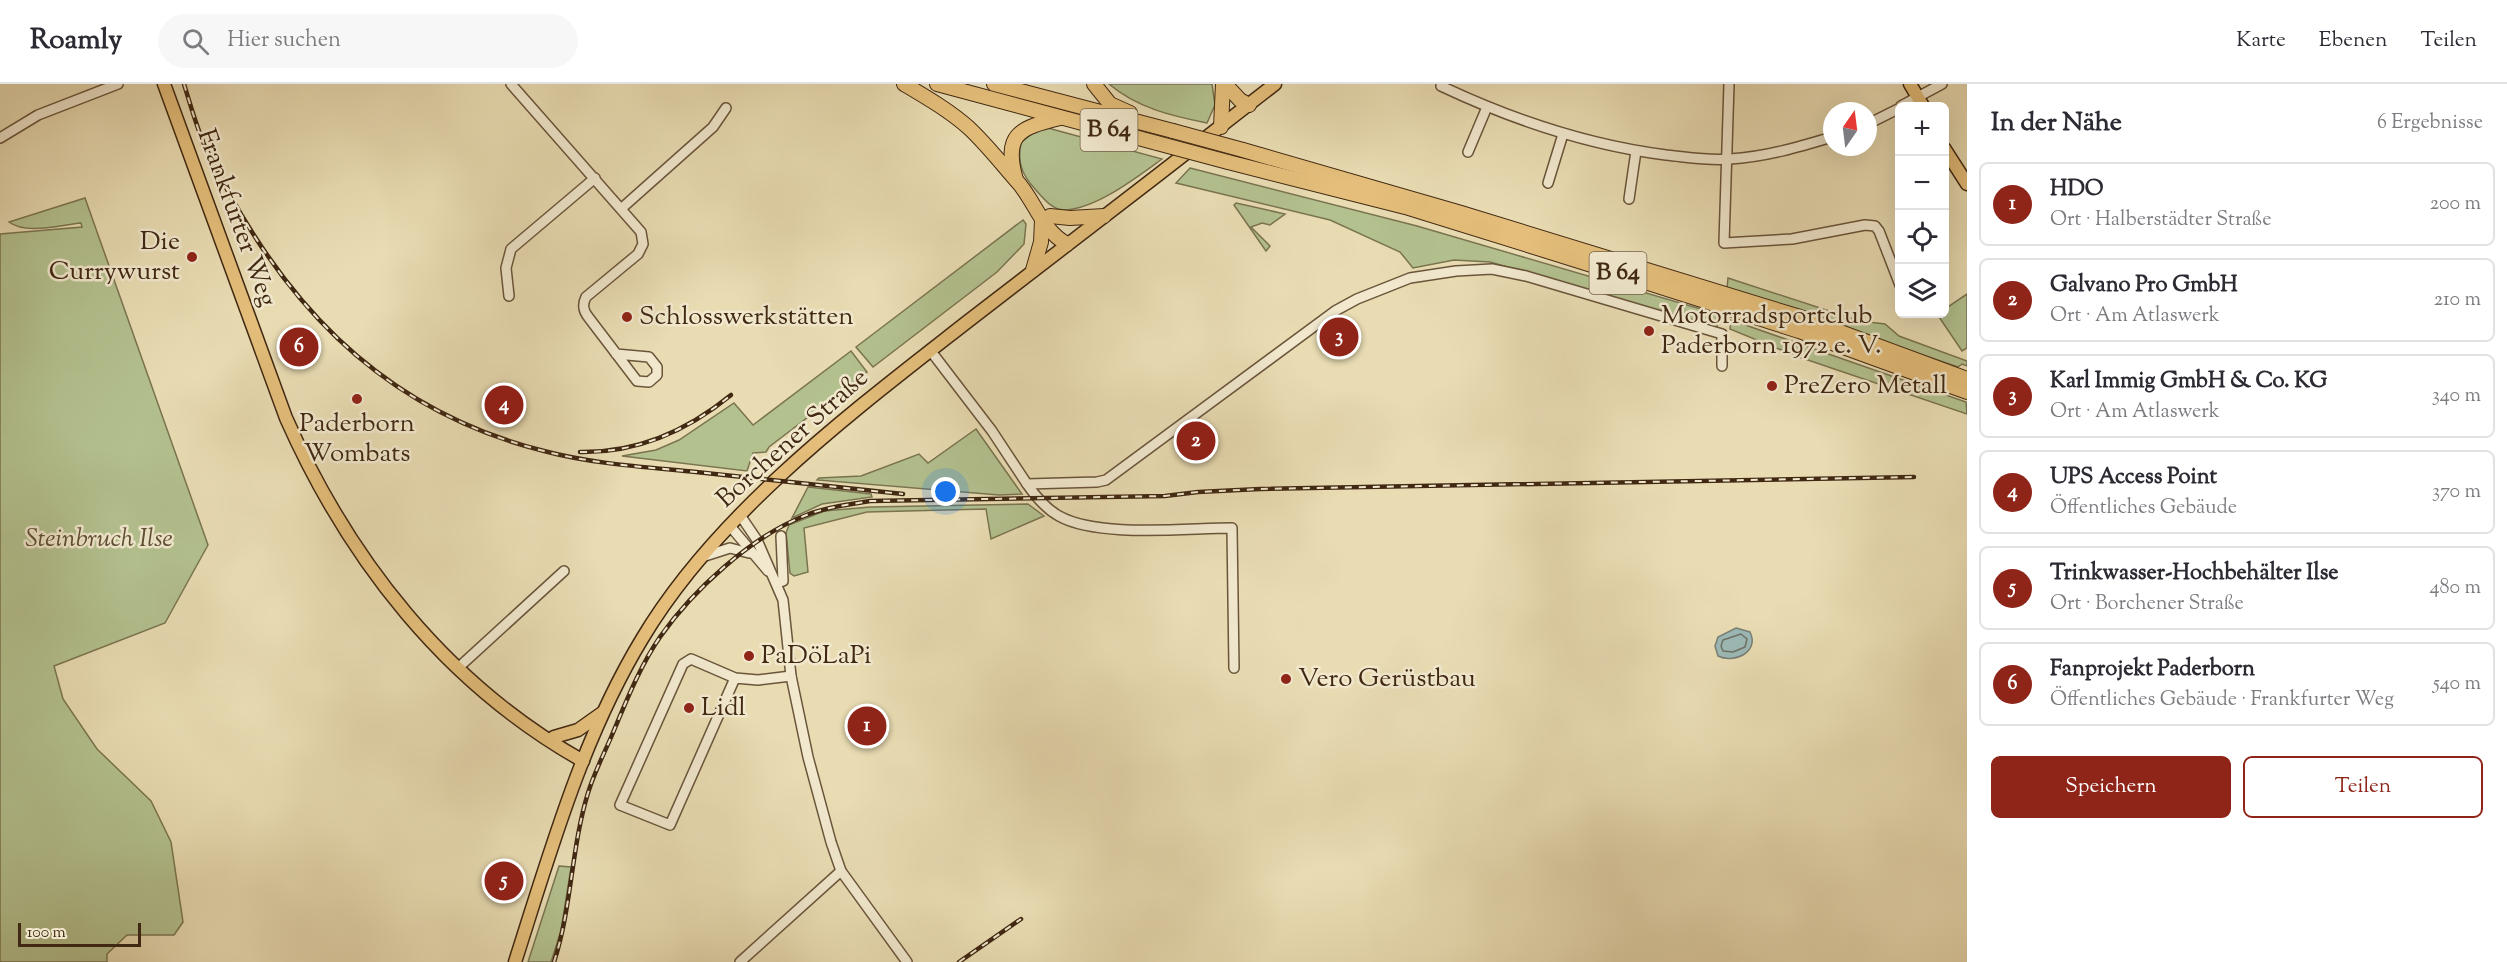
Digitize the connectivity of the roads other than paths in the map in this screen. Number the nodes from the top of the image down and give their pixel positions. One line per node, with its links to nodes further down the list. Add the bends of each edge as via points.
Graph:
1 (118, 84): 25 (street, via 38,115)
2 (164, 84): 56 (main road, Frankfurter Weg, via 256,339 309,470 348,538 392,597)
3 (511, 84): 31 (street)
4 (904, 84): 32 (highway, via 969,129)
5 (937, 84): 20 (highway, B 64)
6 (994, 84): 23 (highway, B 64)
7 (1094, 84): 23 (highway, via 1110,104)
8 (1224, 84): 16 (highway); 22 (highway)
9 (1238, 84): 16 (highway)
10 (1275, 84): 16 (main road, Borchener Straße)
11 (1729, 84): 30 (street)
12 (1910, 84): 15 (main road)
13 (1942, 84): 15 (street)
14 (1441, 85): 17 (street)
15 (1921, 102)
16 (1249, 105): 22 (main road, Borchener Straße)
17 (1487, 107): 24 (street); 28 (street)
18 (726, 108): 36 (street, via 713,127)
19 (1895, 110): 21 (street)
20 (1061, 117): 32 (highway, via 1024,128 1017,135 1011,154); 47 (highway, B 64, bridge, via 1409,208 1800,331)
21 (1877, 118)
22 (1221, 127): 37 (main road, Borchener Straße)
23 (1173, 131): 46 (highway, B 64, bridge, via 1461,213 1800,317)
24 (1563, 134): 27 (street); 33 (street)
25 (0, 138)
26 (1823, 140): 30 (street, via 1775,153)
27 (1636, 151): 30 (street); 35 (street)
28 (1468, 152)
29 (1949, 155): 34 (main road)
30 (1727, 160): 41 (street, via 1724,243 1792,239 1875,226)
31 (595, 178): 36 (street); 42 (street, via 511,249 506,268)
32 (1016, 180): 38 (highway)
33 (1548, 183)
34 (1967, 184)
35 (1629, 199)
36 (622, 208): 44 (street, via 642,232 643,244 638,254 586,297 583,304 584,312)
37 (1104, 216): 38 (highway); 39 (main road, Borchener Straße)
38 (1046, 218): 39 (highway, via 1064,234); 40 (highway)
39 (1067, 244): 40 (main road, Borchener Straße)
40 (1033, 270): 43 (main road, Borchener Straße)
41 (1895, 274)
42 (509, 296)
43 (930, 350): 48 (street); 49 (main road, Borchener Straße, via 801,458)
44 (616, 354)
45 (1722, 366): 48 (street, via 1722,334 1526,276 1492,269 1410,278 1357,299 1322,320 1106,480)
46 (1967, 379)
47 (1967, 392)
48 (1027, 484): 57 (street, via 1050,510 1080,526 1104,530 1232,528)
49 (740, 515): 50 (main road, Borchener Straße); 55 (street)
50 (730, 526): 52 (street); 53 (main road, Borchener Straße)
51 (781, 536): 55 (street, via 783,581)
52 (752, 554): 53 (street, via 730,548); 55 (street)
53 (702, 557): 60 (main road, Borchener Straße, via 643,637)
54 (564, 571): 56 (street)
55 (776, 580): 58 (street, via 785,614)
56 (458, 668): 61 (main road, Frankfurter Weg, via 502,709)
57 (1234, 668)
58 (791, 676): 59 (street); 64 (street, via 815,783)
59 (735, 678): 59 (street, via 670,825 620,805 682,664 691,659)
60 (603, 712): 62 (main road, via 578,730); 63 (main road, Borchener Straße)
61 (536, 732): 62 (main road, Frankfurter Weg); 63 (main road, Frankfurter Weg)
62 (554, 737): 63 (main road, Frankfurter Weg)
63 (585, 757): 65 (main road, Borchener Straße)
64 (841, 871): 66 (street); 67 (street)
65 (515, 962)
66 (740, 962)
67 (907, 962)

